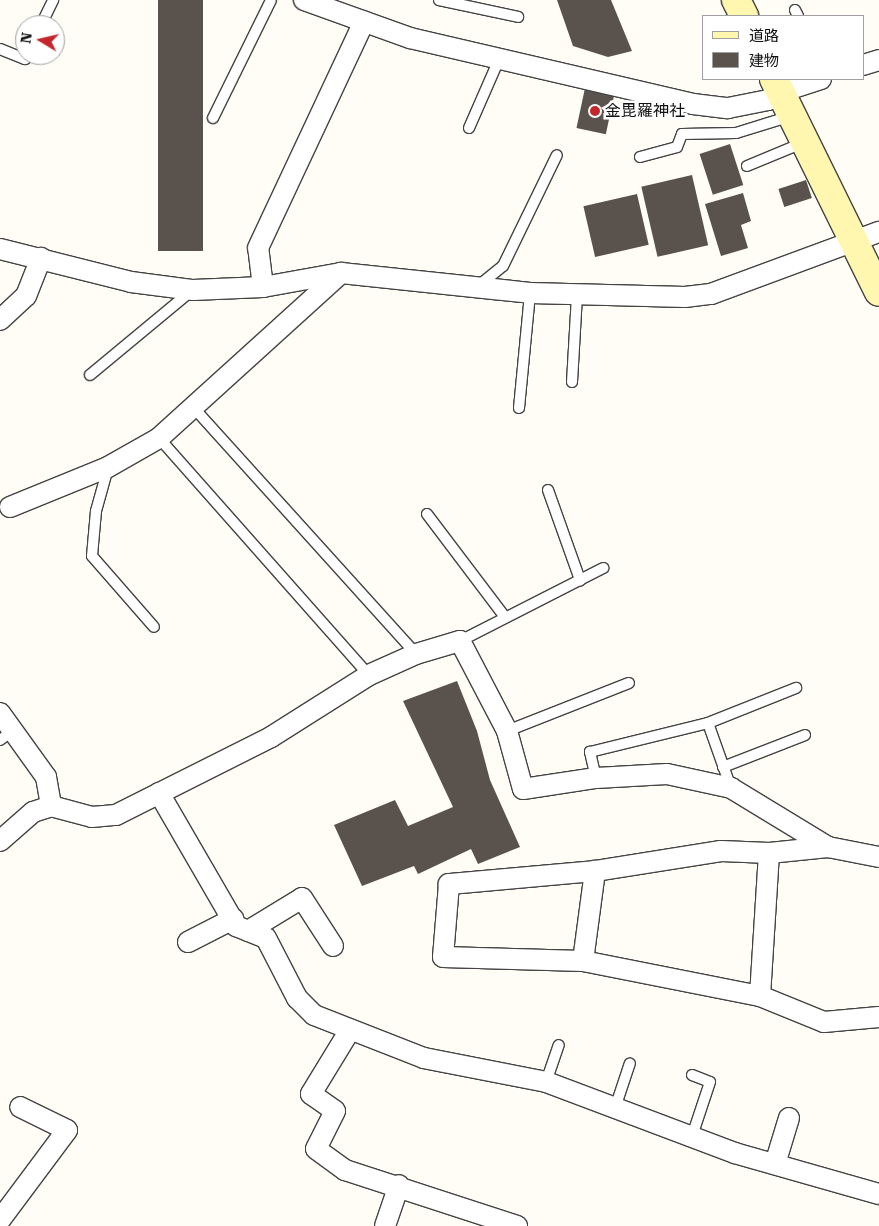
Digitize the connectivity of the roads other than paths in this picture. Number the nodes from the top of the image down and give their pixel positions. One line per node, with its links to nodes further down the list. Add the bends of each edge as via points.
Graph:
1 (53, 0): 6 (lane)
2 (271, 0): 17 (lane)
3 (439, 0): 8 (lane)
4 (736, 0): 7 (street)
5 (314, 2): 9 (street)
6 (46, 15)
7 (744, 15)
8 (518, 17)
9 (364, 22): 12 (street, via 410,38); 27 (street, via 258,248)
10 (0, 49): 11 (lane)
11 (15, 55)
12 (500, 57): 16 (street, via 693,104 728,108); 18 (lane)
13 (879, 60): 14 (street)
14 (864, 65)
15 (819, 80): 16 (street)
16 (782, 96): 19 (street); 21 (lane, via 736,133 682,134 677,147)
17 (213, 118)
18 (468, 128)
19 (806, 142): 22 (lane); 23 (street)
20 (557, 156): 28 (lane, via 503,266)
21 (640, 157)
22 (747, 166)
23 (867, 236): 30 (street); 32 (street, via 711,294 685,297)
24 (0, 249): 25 (street)
25 (41, 258): 29 (street, via 131,282); 33 (street, via 26,296)
26 (341, 273): 27 (street); 28 (street); 36 (street)
27 (263, 287): 29 (street)
28 (477, 288): 31 (street)
29 (193, 290): 34 (lane)
30 (879, 292)
31 (530, 293): 32 (street); 37 (lane)
32 (577, 294): 35 (lane)
33 (0, 320)
34 (90, 375)
35 (572, 382)
36 (193, 407): 38 (street); 48 (lane)
37 (519, 408)
38 (159, 438): 39 (street); 49 (lane)
39 (108, 467): 41 (street); 46 (lane, via 96,511 92,556)
40 (548, 490): 44 (lane)
41 (10, 507)
42 (426, 514): 45 (lane)
43 (604, 568): 44 (lane)
44 (580, 580): 45 (lane)
45 (505, 617): 47 (lane)
46 (154, 627)
47 (460, 641): 48 (street); 54 (street)
48 (416, 654): 49 (street)
49 (369, 676): 60 (street, via 271,737)
50 (629, 683): 54 (lane)
51 (796, 688): 53 (lane)
52 (0, 713): 56 (street)
53 (708, 723): 57 (lane); 58 (lane, via 590,752)
54 (507, 731): 58 (street, via 523,789)
55 (805, 735): 57 (lane)
56 (6, 736): 61 (street, via 46,777)
57 (724, 767): 59 (lane)
58 (596, 778): 59 (street, via 667,774)
59 (730, 788): 63 (street)
60 (159, 793): 61 (street, via 104,818); 67 (street)
61 (51, 806): 62 (street, via 33,812)
62 (0, 840)
63 (828, 847): 64 (street); 65 (street)
64 (770, 853): 66 (street, via 721,851); 71 (street)
65 (879, 857)
66 (595, 871): 70 (street); 70 (street, via 449,884 443,957)
67 (240, 925): 68 (street); 69 (street, via 302,898); 73 (street, via 266,938 297,998 314,1015)
68 (188, 942)
69 (333, 946)
70 (583, 961): 71 (street)
71 (760, 996): 72 (street, via 824,1022)
72 (879, 1017)
73 (350, 1030): 77 (street, via 424,1058); 83 (street, via 311,1094 335,1111 316,1149 345,1170)
74 (559, 1045): 77 (lane)
75 (630, 1063): 79 (lane)
76 (692, 1075): 81 (lane, via 710,1082)
77 (546, 1082): 79 (street)
78 (20, 1107): 85 (street, via 67,1130)
79 (615, 1108): 81 (street)
80 (789, 1118): 82 (street)
81 (692, 1136): 82 (street)
82 (775, 1164): 84 (street)
83 (399, 1185): 86 (street); 87 (street)
84 (879, 1194)
85 (0, 1220)
86 (385, 1226)
87 (517, 1226)

